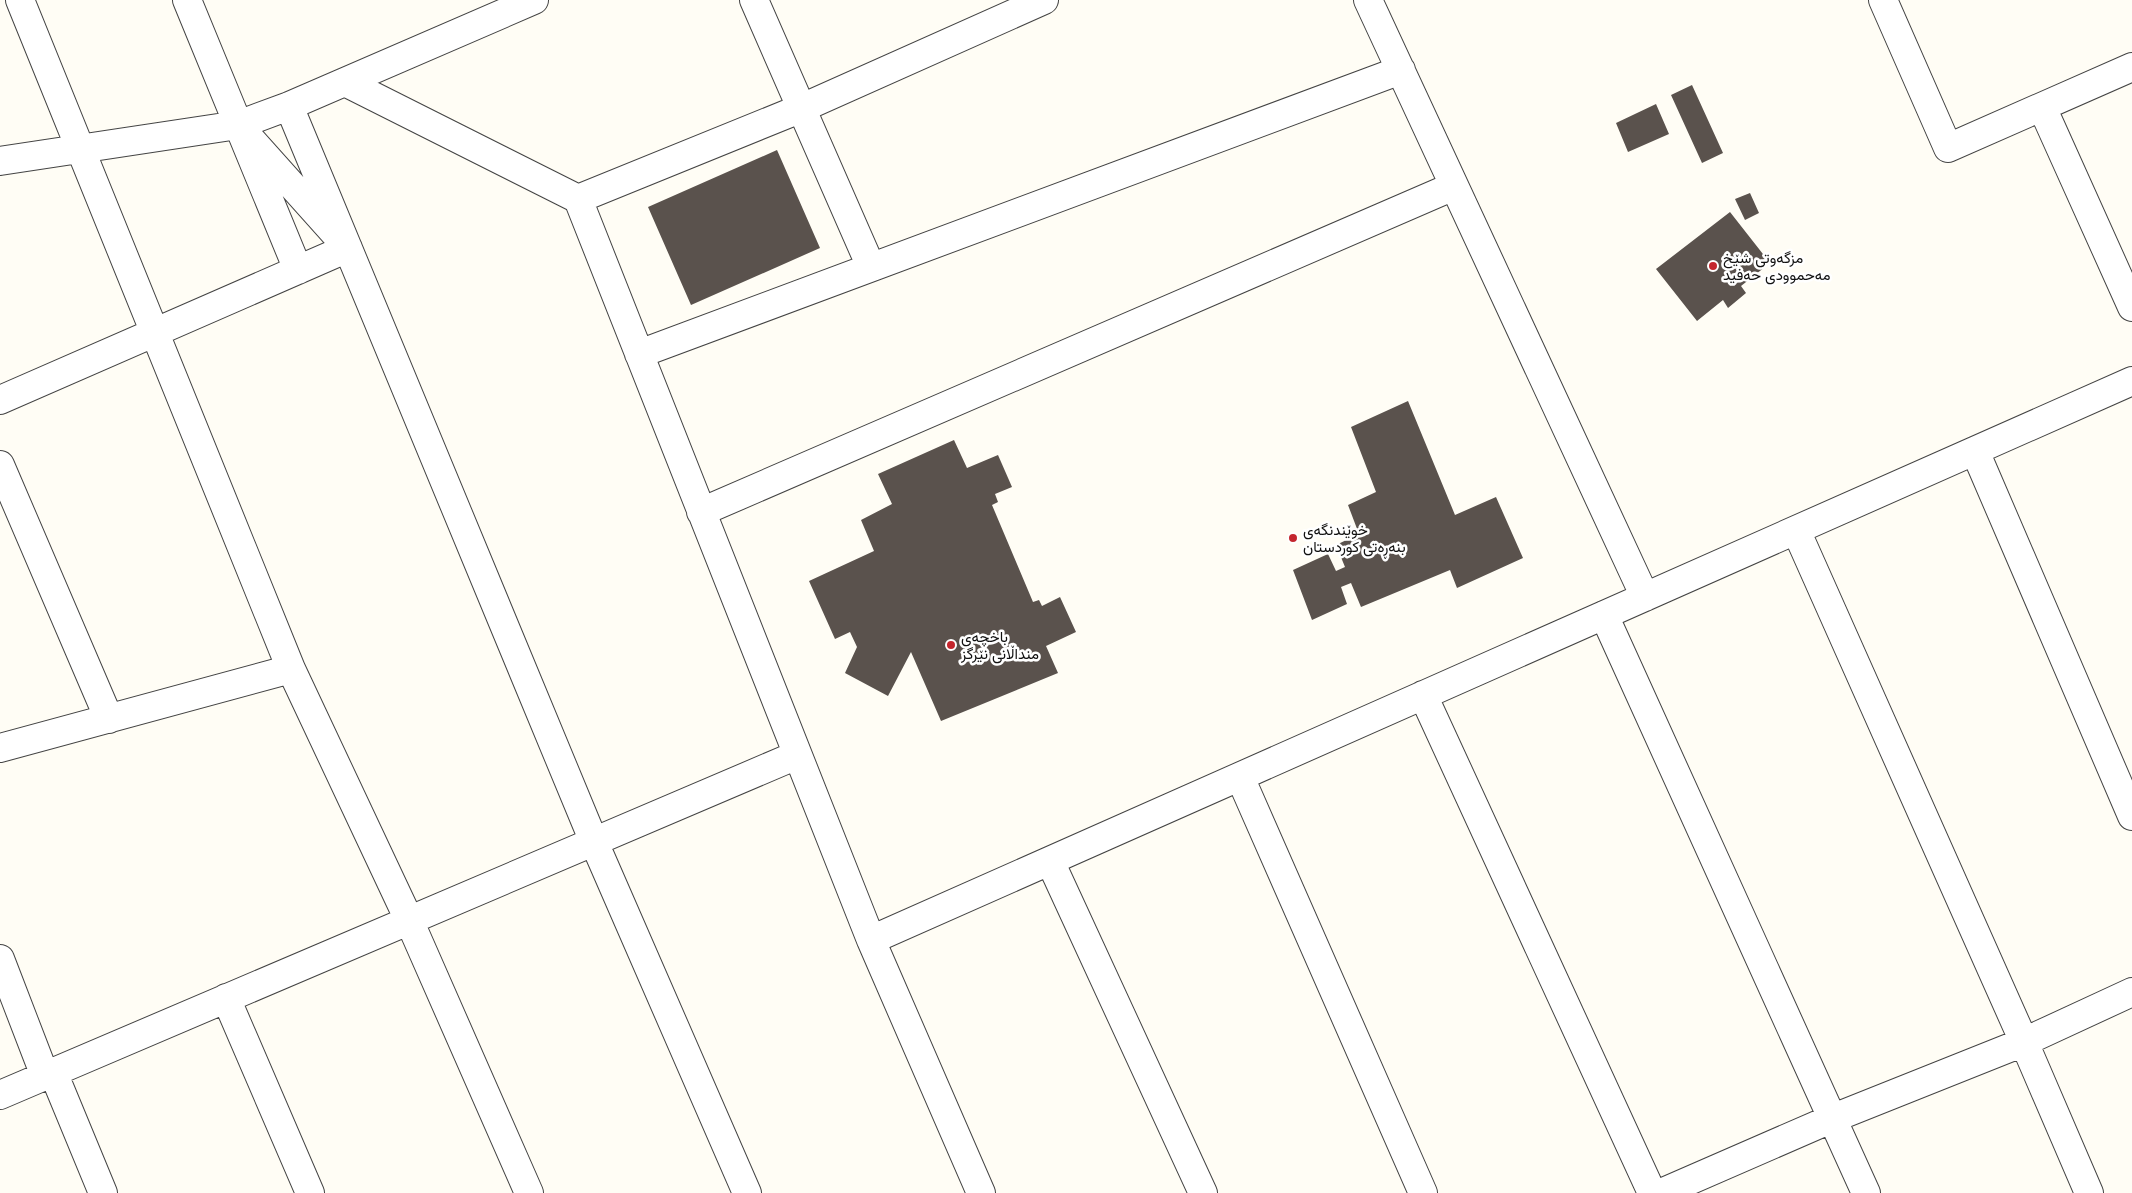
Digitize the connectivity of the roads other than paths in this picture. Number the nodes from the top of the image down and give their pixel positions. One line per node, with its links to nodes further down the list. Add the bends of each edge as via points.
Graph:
1 (9, 0): 9 (street)
2 (20, 0): 17 (street)
3 (187, 0): 16 (street)
4 (534, 0): 12 (street)
5 (754, 0): 15 (street)
6 (1044, 0): 15 (street)
7 (1368, 0): 11 (street)
8 (1883, 0): 14 (street, via 1948,148)
9 (0, 4)
10 (2132, 67): 14 (street)
11 (1401, 70): 19 (street); 23 (street)
12 (345, 82): 13 (street); 21 (street)
13 (289, 106): 16 (street); 20 (street); 22 (street)
14 (2042, 107): 25 (street)
15 (802, 108): 21 (street); 23 (street)
16 (238, 125): 17 (street); 20 (street); 24 (street)
17 (80, 149): 18 (street); 26 (street)
18 (0, 162)
19 (1454, 186): 32 (street); 34 (street)
20 (294, 188): 22 (street); 24 (street)
21 (578, 199): 27 (street)
22 (348, 248): 24 (street); 43 (street)
23 (871, 268): 27 (street)
24 (298, 270): 26 (street)
25 (2132, 307)
26 (155, 332): 29 (street); 36 (street)
27 (639, 354): 32 (street)
28 (2132, 381): 30 (street)
29 (0, 400)
30 (1975, 451): 33 (street); 42 (street)
31 (0, 465): 38 (street)
32 (701, 512): 40 (street)
33 (1796, 530): 34 (street); 50 (street)
34 (1645, 597): 35 (street)
35 (1604, 615): 37 (street); 53 (street)
36 (291, 669): 38 (street); 45 (street)
37 (1423, 695): 41 (street); 61 (street)
38 (109, 719): 39 (street)
39 (0, 748)
40 (797, 755): 43 (street); 46 (street)
41 (1240, 777): 44 (street); 60 (street)
42 (2132, 816)
43 (594, 842): 45 (street); 57 (street)
44 (1050, 861): 46 (street); 59 (street)
45 (409, 920): 49 (street); 56 (street)
46 (871, 940): 58 (street)
47 (0, 959): 51 (street)
48 (2132, 992): 50 (street)
49 (226, 998): 51 (street); 55 (street)
50 (2024, 1042): 53 (street); 64 (street)
51 (49, 1074): 52 (street); 54 (street)
52 (0, 1095)
53 (1832, 1119): 62 (street); 63 (street)
54 (104, 1193)
55 (310, 1193)
56 (529, 1193)
57 (747, 1193)
58 (981, 1193)
59 (1203, 1193)
60 (1423, 1193)
61 (1652, 1193)
62 (1661, 1193)
63 (1866, 1193)
64 (2089, 1193)

